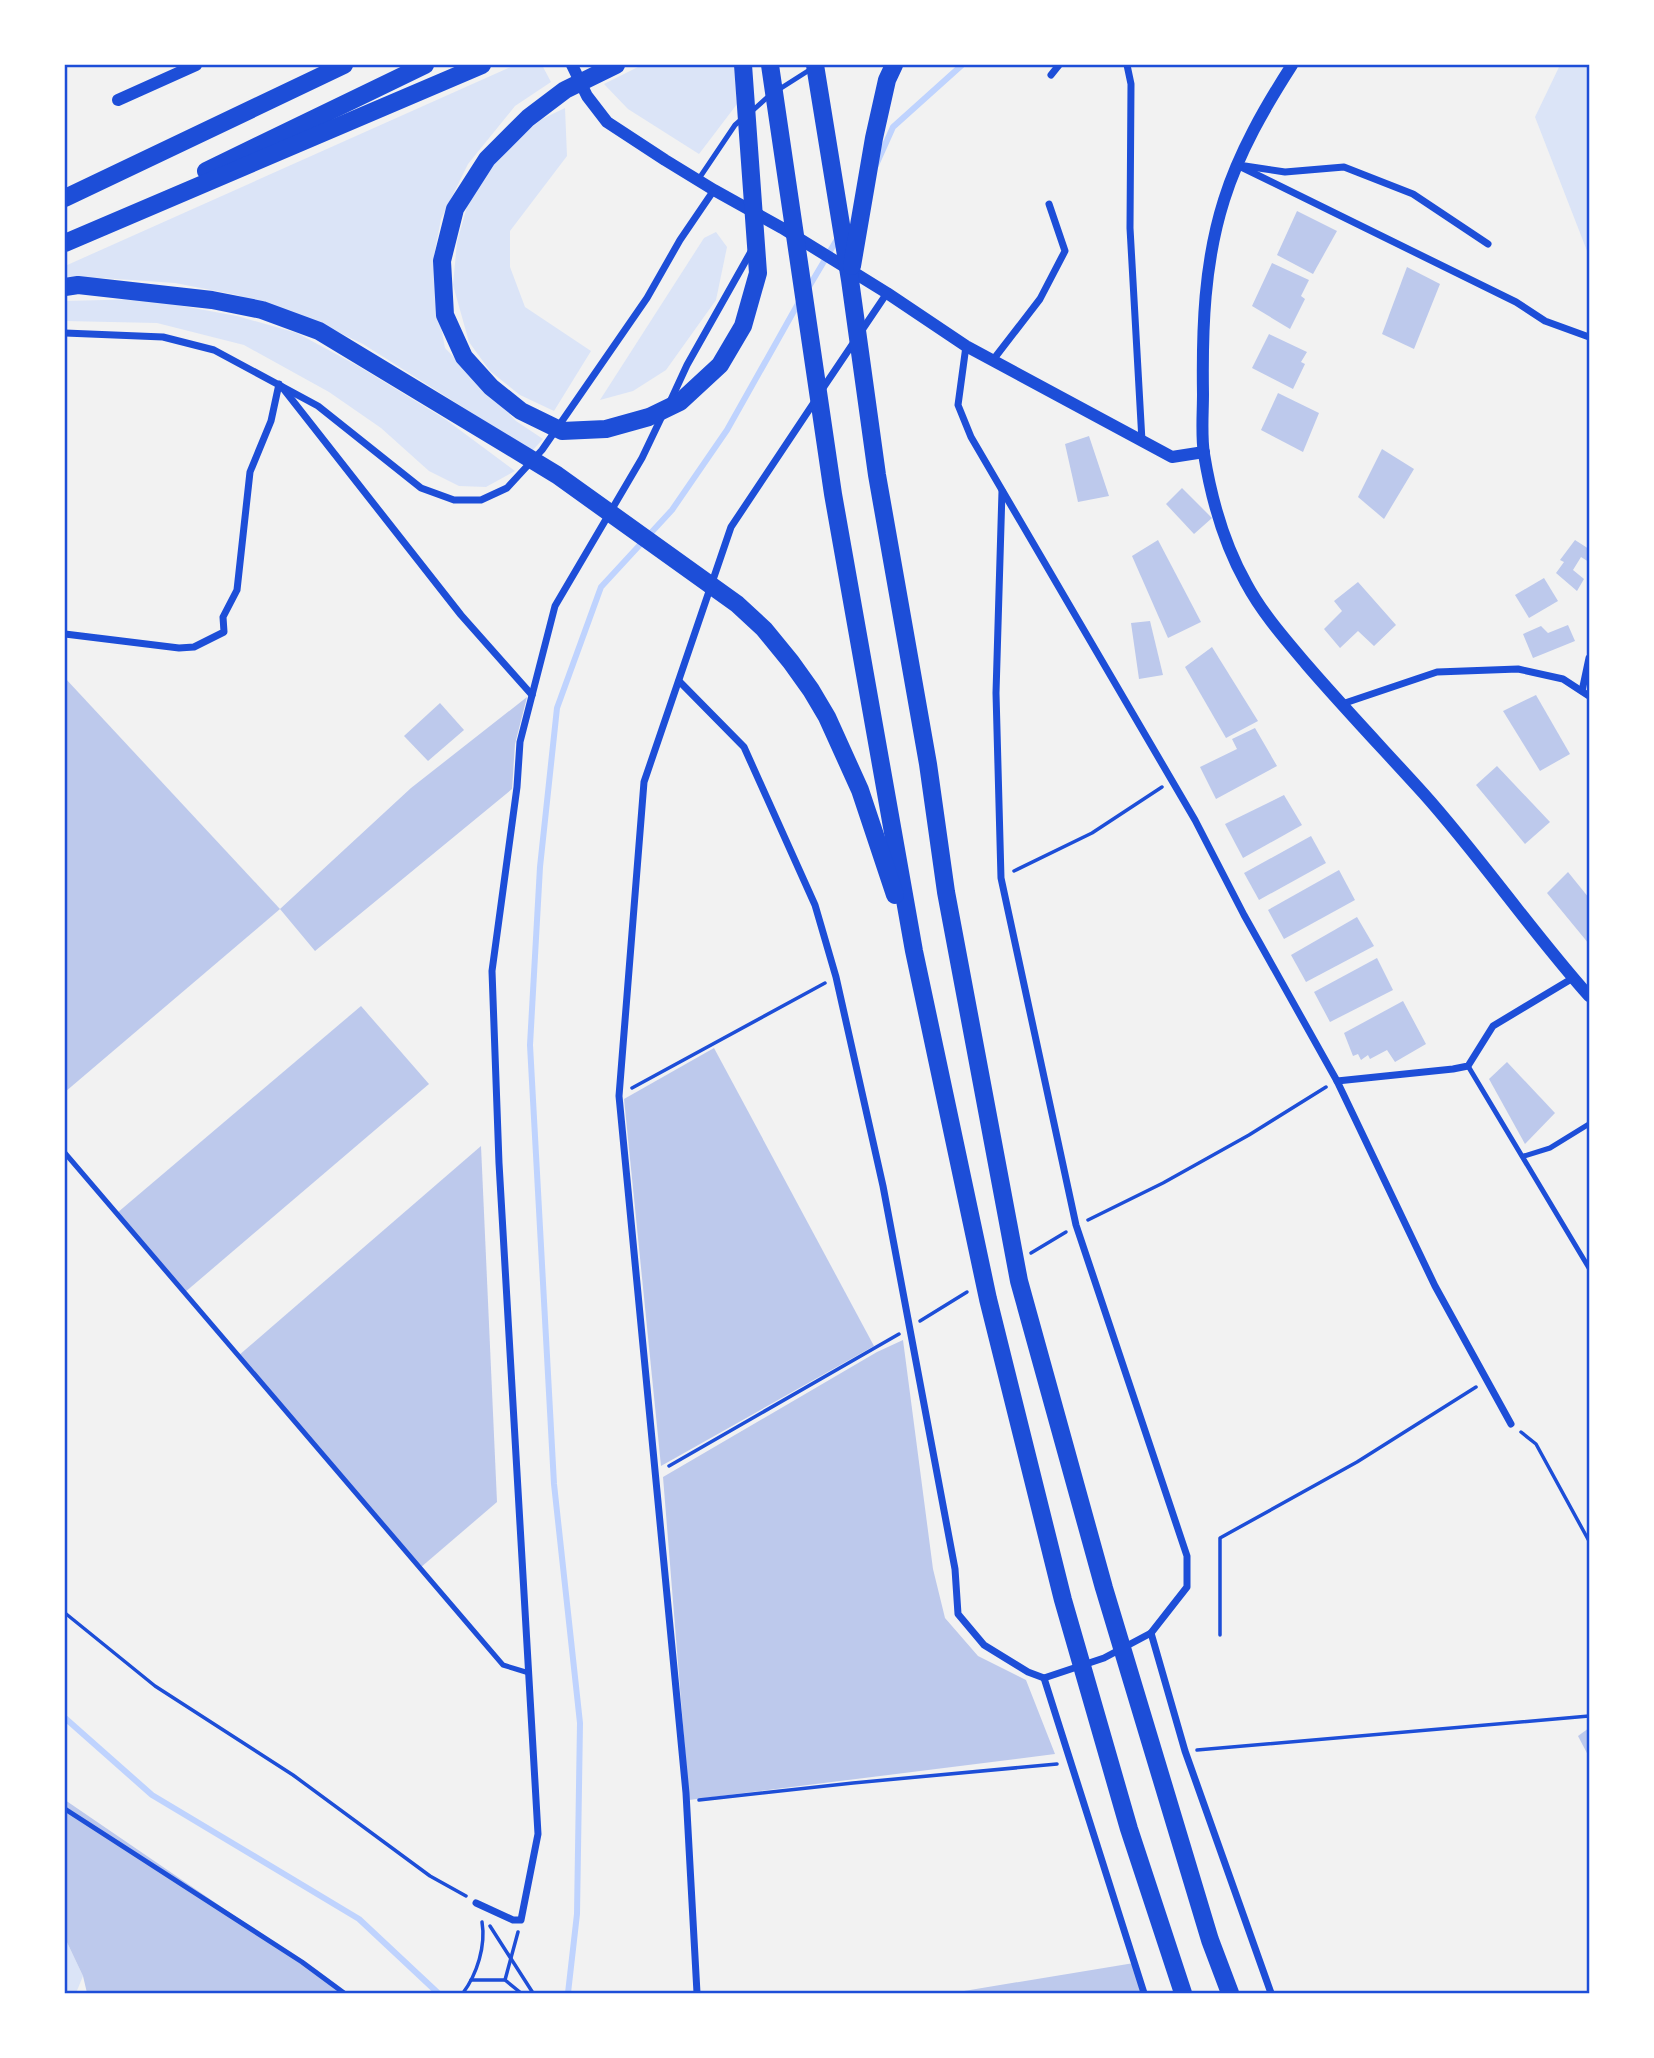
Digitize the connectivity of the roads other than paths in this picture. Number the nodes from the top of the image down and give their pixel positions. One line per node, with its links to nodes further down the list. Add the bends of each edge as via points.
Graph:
1 (196, 65): 15 (street)
2 (344, 65): 19 (highway)
3 (425, 65): 22 (highway)
4 (482, 65): 22 (highway)
5 (572, 65): 17 (street, via 607,122)
6 (616, 65): 7 (highway, via 565,90 528,118 487,159 455,209 442,261 445,315 464,357 521,411 562,431 606,429 680,402 720,365 743,326 758,272)
7 (743, 65)
8 (770, 65): 41 (highway, via 833,494)
9 (817, 65): 17 (lane, via 767,97 735,125); 24 (highway)
10 (894, 65): 24 (highway, via 874,138)
11 (1059, 65): 14 (street)
12 (1127, 65): 32 (street, via 1132,84 1130,228)
13 (1292, 65): 16 (street)
14 (1051, 75)
15 (118, 100)
16 (1237, 165): 23 (street, via 1285,172 1344,167 1413,194); 28 (street, via 1516,302 1545,321); 33 (street, via 1215,234 1204,305)
17 (698, 180): 18 (street)
18 (714, 190): 21 (street); 31 (street, via 647,298 542,450 507,488 481,500 453,500 421,488 318,406)
19 (65, 198)
20 (1049, 204): 30 (street, via 1065,251 1040,299)
21 (768, 220): 26 (street); 39 (street, via 687,365 642,458 555,606)
22 (65, 242)
23 (1488, 244)
24 (850, 280): 60 (highway, via 877,475 946,892 1019,1281 1104,1588)
25 (65, 287): 41 (highway, via 212,300 262,310 319,331 557,475 737,604 791,662 827,717 860,790)
26 (887, 293): 29 (street); 37 (street, via 731,527)
27 (65, 333): 31 (street, via 163,337 214,350)
28 (1589, 337)
29 (966, 346): 30 (street); 34 (street, via 958,405)
30 (993, 360): 32 (street)
31 (279, 383): 35 (street, via 271,421 250,472 237,590 223,617 224,632 194,647 179,648); 39 (street, via 461,615)
32 (1142, 442): 33 (street, via 1172,457)
33 (1204, 452): 40 (street, via 1217,510 1245,581 1271,621)
34 (1002, 491): 45 (street, via 1172,780); 51 (street, via 996,693 1001,878 1076,1226 1187,1556 1187,1587)
35 (65, 634)
36 (1589, 658): 38 (street)
37 (678, 681): 53 (street, via 744,747 815,905 883,1186 955,1569 958,1614 984,1646); 57 (street, via 644,782 619,1096 686,1802)
38 (1586, 693): 40 (street, via 1563,679 1518,670 1437,672)
39 (532, 695): 52 (street, via 520,742 492,971)
40 (1341, 705): 42 (street, via 1426,796)
41 (914, 951): 59 (highway, via 988,1299 1063,1600 1129,1829)
42 (1573, 978): 43 (street); 44 (street, via 1493,1026)
43 (1589, 996)
44 (1468, 1066): 45 (street); 48 (lane)
45 (1336, 1081): 50 (street, via 1435,1286)
46 (1589, 1124): 48 (lane, via 1550,1148)
47 (65, 1153): 52 (lane, via 503,1665)
48 (1524, 1156): 49 (lane)
49 (1589, 1268)
50 (1511, 1424)
51 (1151, 1633): 53 (street, via 1104,1658); 61 (street, via 1185,1751)
52 (528, 1673): 55 (street, via 538,1834 521,1920)
53 (1044, 1678): 58 (street)
54 (65, 1809): 56 (lane)
55 (476, 1903)
56 (344, 1993)
57 (697, 1993)
58 (1144, 1993)
59 (1183, 1993)
60 (1230, 1993)
61 (1272, 1993)

